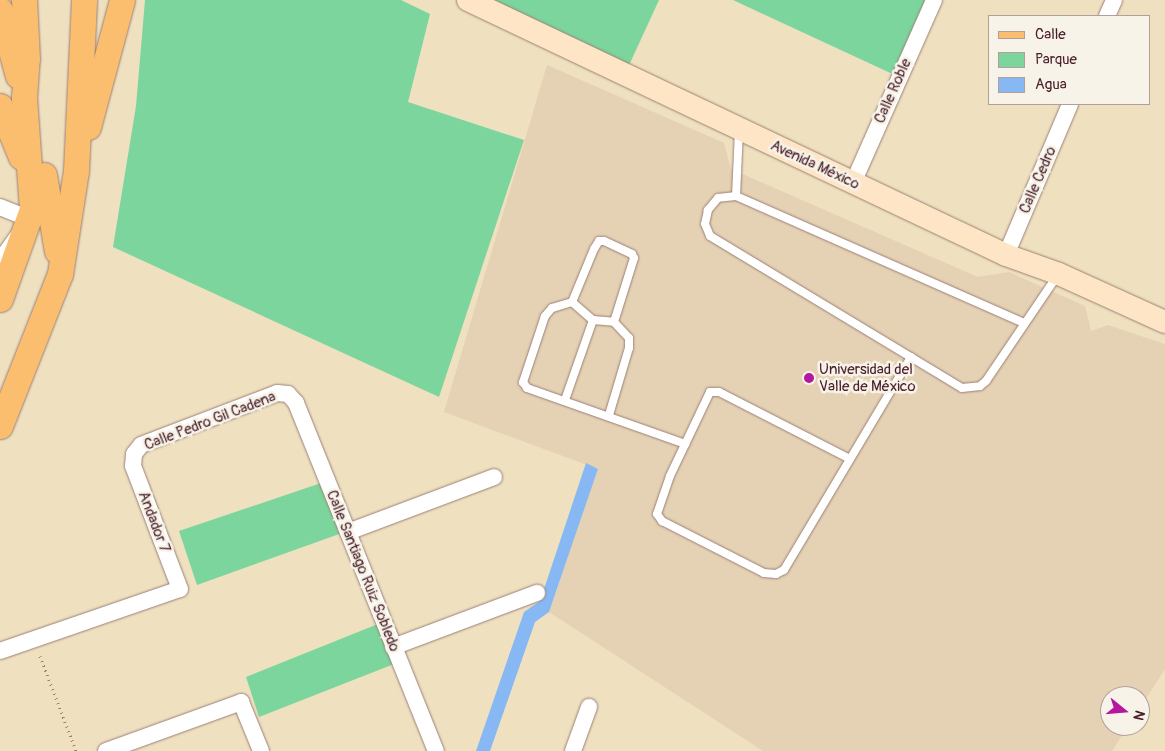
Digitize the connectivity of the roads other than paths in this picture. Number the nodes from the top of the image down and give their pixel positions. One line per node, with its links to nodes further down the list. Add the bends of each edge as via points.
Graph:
1 (84, 0): 12 (main road)
2 (122, 0): 12 (main road)
3 (934, 0): 13 (street, Calle Roble)
4 (1114, 0): 7 (street)
5 (477, 2): 11 (main road, Avenida México)
6 (10, 13): 8 (main road, via 28,59)
7 (1107, 15)
8 (24, 98): 14 (main road); 17 (main road)
9 (1070, 105): 18 (street, Calle Cedro)
10 (0, 106): 14 (main road)
11 (740, 129): 13 (main road, Avenida México); 15 (lane)
12 (76, 170): 20 (main road)
13 (853, 183): 18 (main road, Avenida México)
14 (32, 184): 17 (main road)
15 (736, 196): 27 (lane); 28 (lane, via 718,198 708,210 705,224 710,236)
16 (0, 207): 17 (street)
17 (37, 212): 19 (street); 20 (main road); 22 (main road)
18 (1006, 255): 21 (main road, Avenida México)
19 (0, 261)
20 (60, 274): 32 (main road)
21 (1059, 274): 25 (main road, Avenida México); 27 (lane)
22 (0, 300)
23 (572, 302): 24 (lane); 26 (lane, via 599,241 632,254 633,263); 30 (lane, via 552,308 545,316 523,382 527,388)
24 (593, 320): 26 (lane); 30 (lane)
25 (1164, 320)
26 (614, 322): 31 (lane, via 629,338 629,348)
27 (1024, 323): 28 (lane, via 980,386 962,388)
28 (911, 357): 35 (lane)
29 (288, 394): 34 (street, Calle Pedro Gil Cadena, via 277,393 141,445); 37 (street, Calle Santiago Ruiz Sobledo, via 296,403)
30 (565, 400): 31 (lane)
31 (609, 415): 33 (lane)
32 (0, 426)
33 (685, 444): 35 (lane, via 705,399 710,392 719,392); 35 (lane, via 657,514 662,521 764,573 776,574 784,570)
34 (134, 454): 40 (street, Andador 7, via 134,466 180,589)
35 (850, 459)
36 (494, 477): 37 (street)
37 (348, 532): 39 (street, Calle Santiago Ruiz Sobledo)
38 (537, 593): 39 (street)
39 (393, 646): 44 (street, Calle Santiago Ruiz Sobledo)
40 (0, 651)
41 (589, 706): 45 (street)
42 (106, 751): 43 (street, via 241,702)
43 (260, 751)
44 (436, 751)
45 (573, 751)

